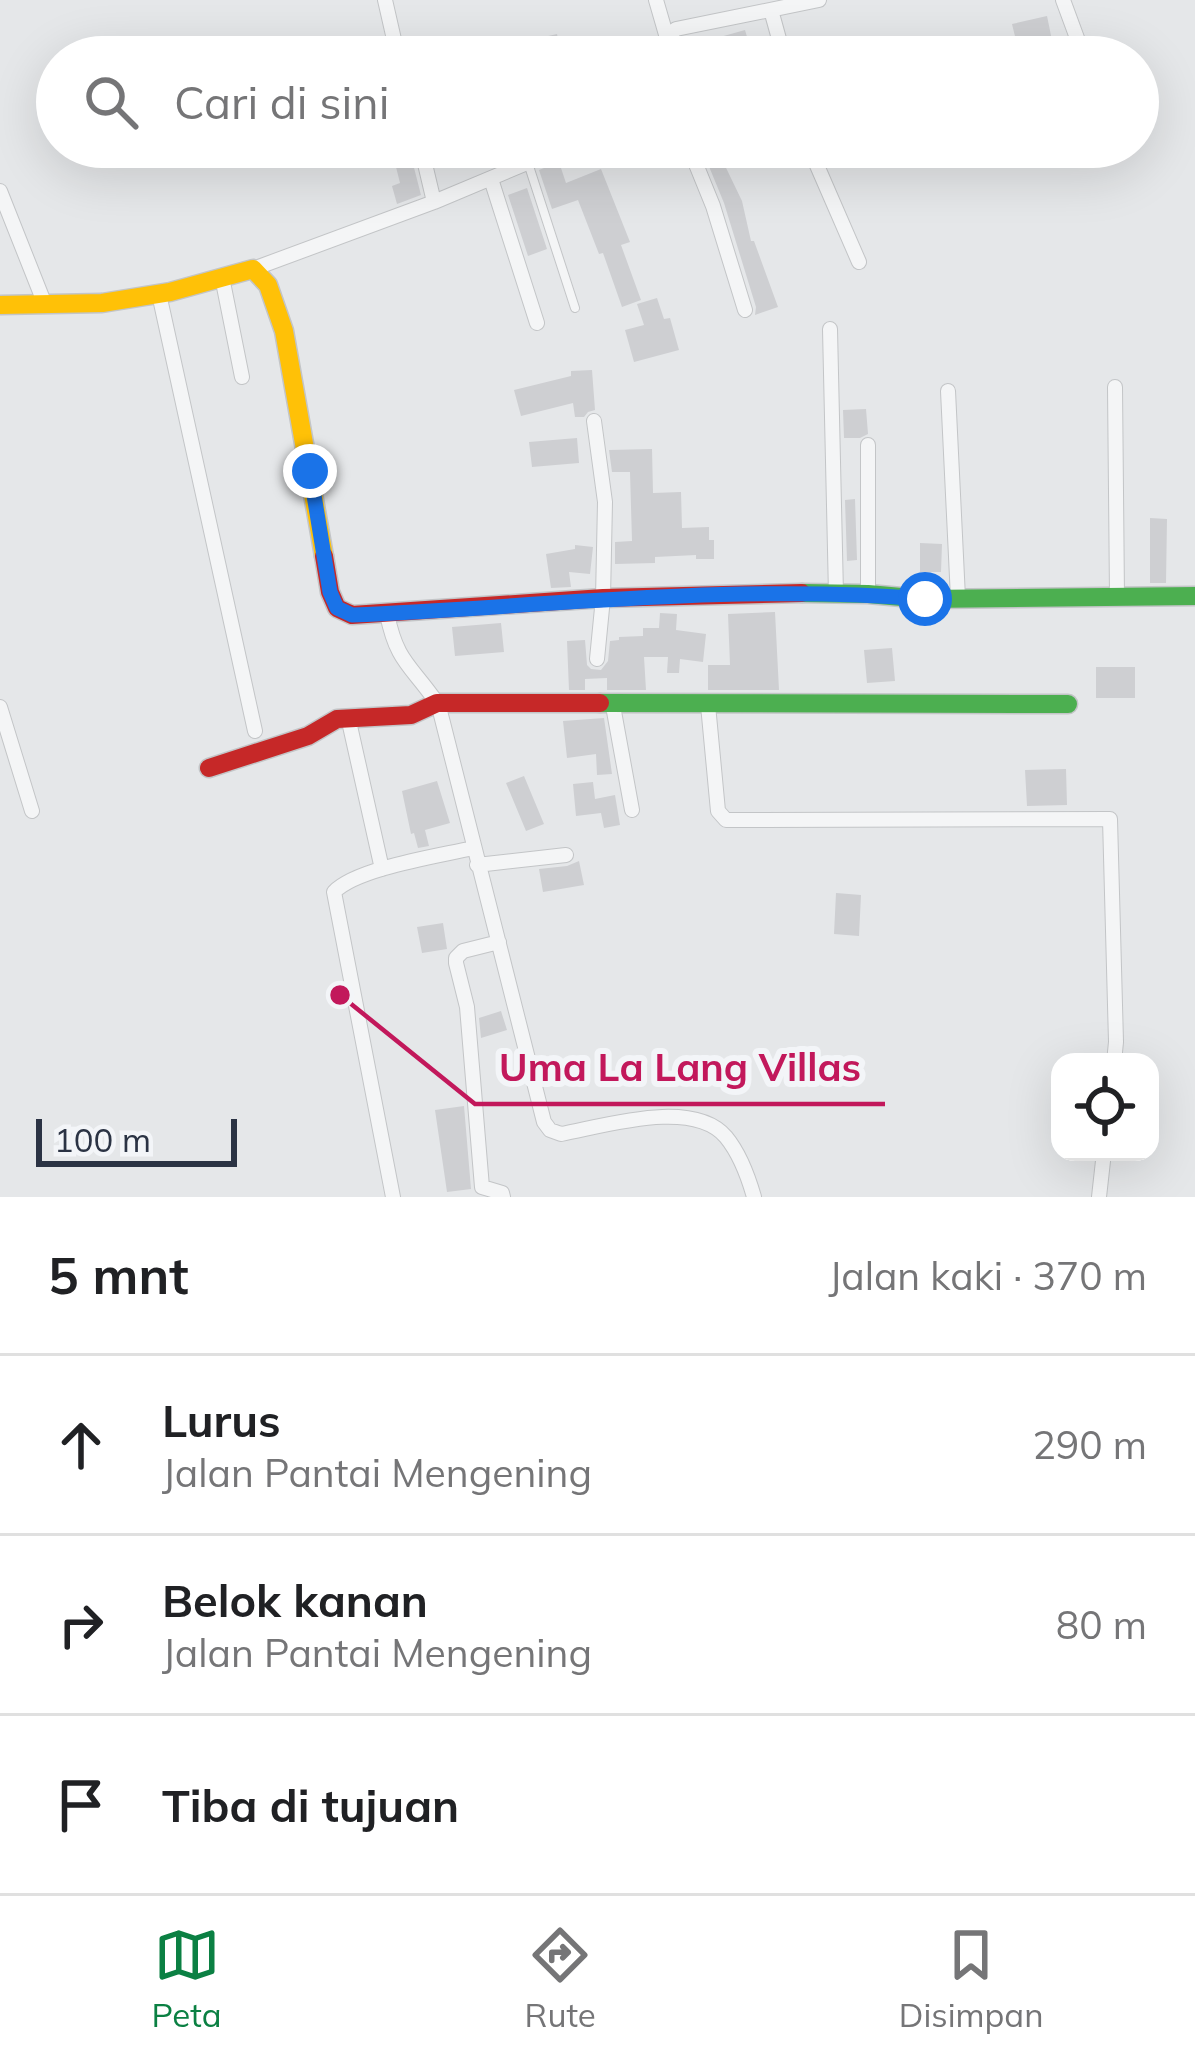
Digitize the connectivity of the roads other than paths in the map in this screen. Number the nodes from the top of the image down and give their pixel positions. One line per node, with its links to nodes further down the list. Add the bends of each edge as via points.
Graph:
1 (385, 0): 6 (street)
2 (656, 0): 7 (street)
3 (819, 0): 5 (street)
4 (1063, 0): 10 (street)
5 (771, 10): 8 (street); 9 (street)
6 (393, 36)
7 (666, 36)
8 (669, 36)
9 (778, 36)
10 (1076, 36)
11 (426, 168): 18 (street)
12 (514, 168): 16 (street)
13 (529, 168): 25 (lane)
14 (698, 168): 26 (street)
15 (818, 168): 19 (street)
16 (491, 179): 18 (street); 27 (street)
17 (0, 190): 23 (street)
18 (434, 202): 20 (street)
19 (859, 262)
20 (253, 268): 21 (street); 40 (street, via 284,331 333,601 352,615)
21 (222, 278): 22 (street); 29 (street)
22 (159, 294): 23 (street); 48 (street)
23 (44, 302): 24 (street)
24 (0, 305)
25 (575, 308)
26 (745, 310)
27 (537, 323)
28 (830, 329): 35 (street)
29 (242, 377)
30 (1115, 387): 36 (street)
31 (948, 391): 39 (street)
32 (594, 421): 38 (street, via 605,502)
33 (868, 445): 34 (street)
34 (868, 594): 35 (street); 39 (street)
35 (836, 595): 38 (street)
36 (1118, 596): 37 (street); 39 (street)
37 (1195, 596)
38 (603, 598): 40 (street); 41 (street)
39 (958, 598)
40 (387, 614): 46 (street, via 400,656)
41 (597, 659)
42 (1068, 704): 43 (street)
43 (708, 705): 45 (street); 57 (street, via 718,811 726,820 1110,819)
44 (0, 706): 51 (street)
45 (613, 706): 46 (street); 50 (street)
46 (440, 715): 47 (street); 52 (street)
47 (348, 717): 49 (street); 55 (street)
48 (254, 731)
49 (209, 768)
50 (632, 810)
51 (32, 811)
52 (473, 848): 54 (street); 55 (street)
53 (566, 855): 54 (street)
54 (477, 865): 56 (street)
55 (382, 869): 59 (street, via 334,892)
56 (499, 942): 60 (street, via 463,952 456,963 482,1187); 61 (street, via 550,1130 662,1117 710,1123 733,1147)
57 (1115, 1053)
58 (1103, 1161): 62 (street)
59 (393, 1197)
60 (503, 1197)
61 (754, 1197)
62 (1099, 1197)

